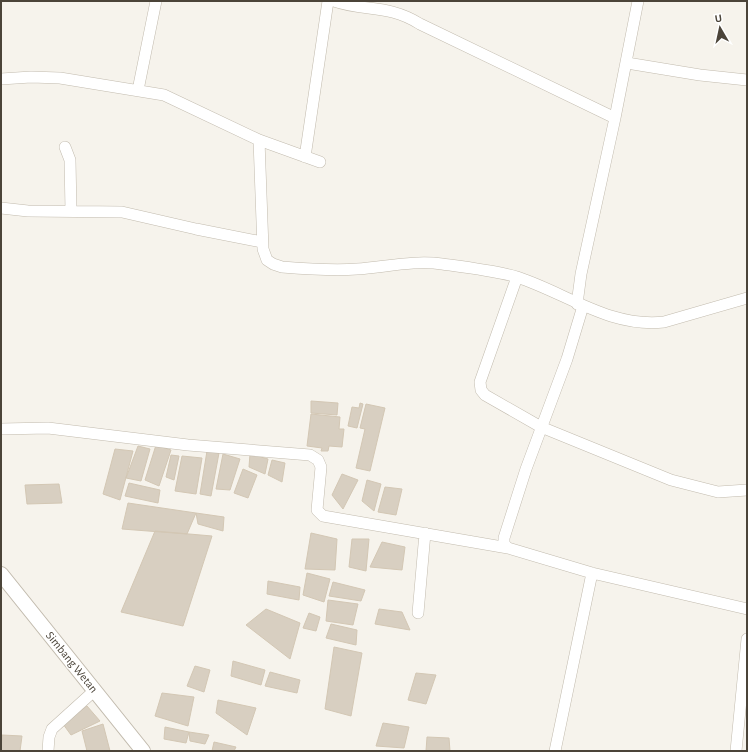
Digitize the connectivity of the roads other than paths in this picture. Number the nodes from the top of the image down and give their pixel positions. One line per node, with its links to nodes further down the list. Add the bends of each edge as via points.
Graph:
1 (156, 1): 8 (street)
2 (328, 1): 12 (street)
3 (334, 1): 9 (street, via 407,16)
4 (638, 1): 5 (street)
5 (627, 63): 7 (street); 9 (street)
6 (1, 79): 8 (street, via 60,78)
7 (747, 80)
8 (138, 90): 10 (street, via 164,95)
9 (616, 118): 19 (street, via 581,274)
10 (259, 140): 12 (street); 16 (street)
11 (65, 147): 15 (street, via 70,160)
12 (305, 157): 13 (street)
13 (320, 162)
14 (1, 208): 15 (street)
15 (71, 211): 16 (street, via 122,212 196,230)
16 (262, 242): 17 (street, via 267,260 282,267 342,270 436,263)
17 (517, 277): 19 (street); 20 (street, via 480,382 481,390 485,395)
18 (747, 298): 19 (street, via 650,324 610,316)
19 (580, 305): 20 (street, via 567,359)
20 (541, 427): 22 (street, via 671,480 718,492); 24 (street, via 504,538 504,544)
21 (1, 429): 23 (street, via 48,428 188,445 310,455 318,460 321,467 317,510 323,516)
22 (747, 490)
23 (425, 533): 24 (street); 28 (street)
24 (508, 548): 25 (street)
25 (592, 573): 27 (street); 33 (street)
26 (1, 574): 30 (street, Simbang Wetan)
27 (747, 609)
28 (418, 613)
29 (747, 639): 34 (street)
30 (94, 691): 31 (street, via 52,729); 32 (street, Simbang Wetan)
31 (48, 751)
32 (143, 751)
33 (555, 751)
34 (736, 751)

